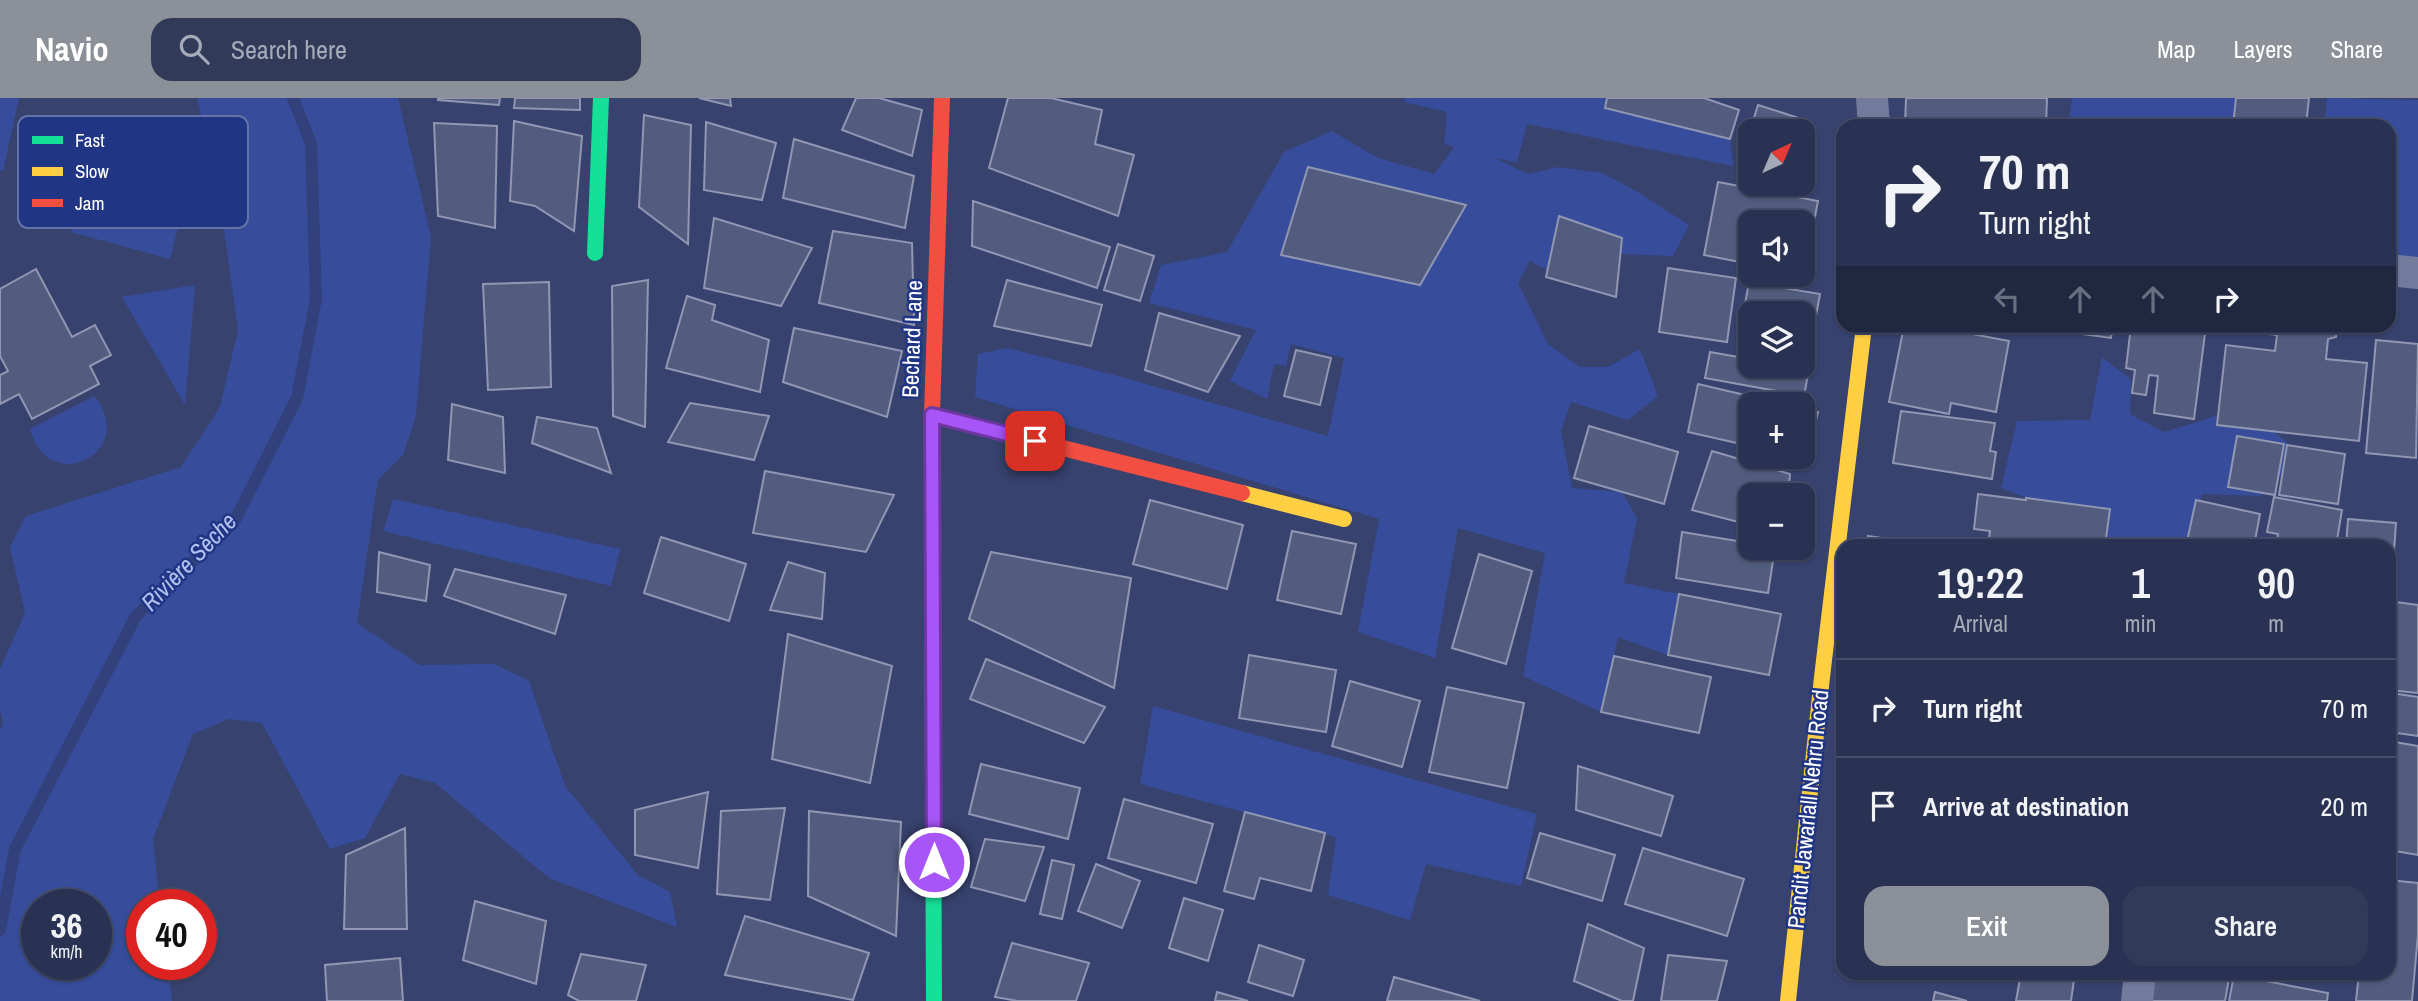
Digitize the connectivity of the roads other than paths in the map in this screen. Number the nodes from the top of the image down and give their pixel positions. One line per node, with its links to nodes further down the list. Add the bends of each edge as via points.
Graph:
1 (601, 98): 5 (street)
2 (942, 98): 9 (street, Bechard Lane)
3 (1872, 98): 4 (street)
4 (1874, 119)
5 (595, 253)
6 (2396, 271): 7 (street)
7 (2418, 273)
8 (1863, 333): 11 (street, Pandit Jawarlall Nehru Road)
9 (932, 415): 10 (street); 15 (street, Bechard Lane)
10 (1344, 519)
11 (1845, 539)
12 (1836, 634): 13 (street, Pandit Jawarlall Nehru Road)
13 (1832, 678): 16 (street, Pandit Jawarlall Nehru Road)
14 (2139, 980): 17 (street)
15 (934, 1001)
16 (1788, 1001)
17 (2137, 1001)

